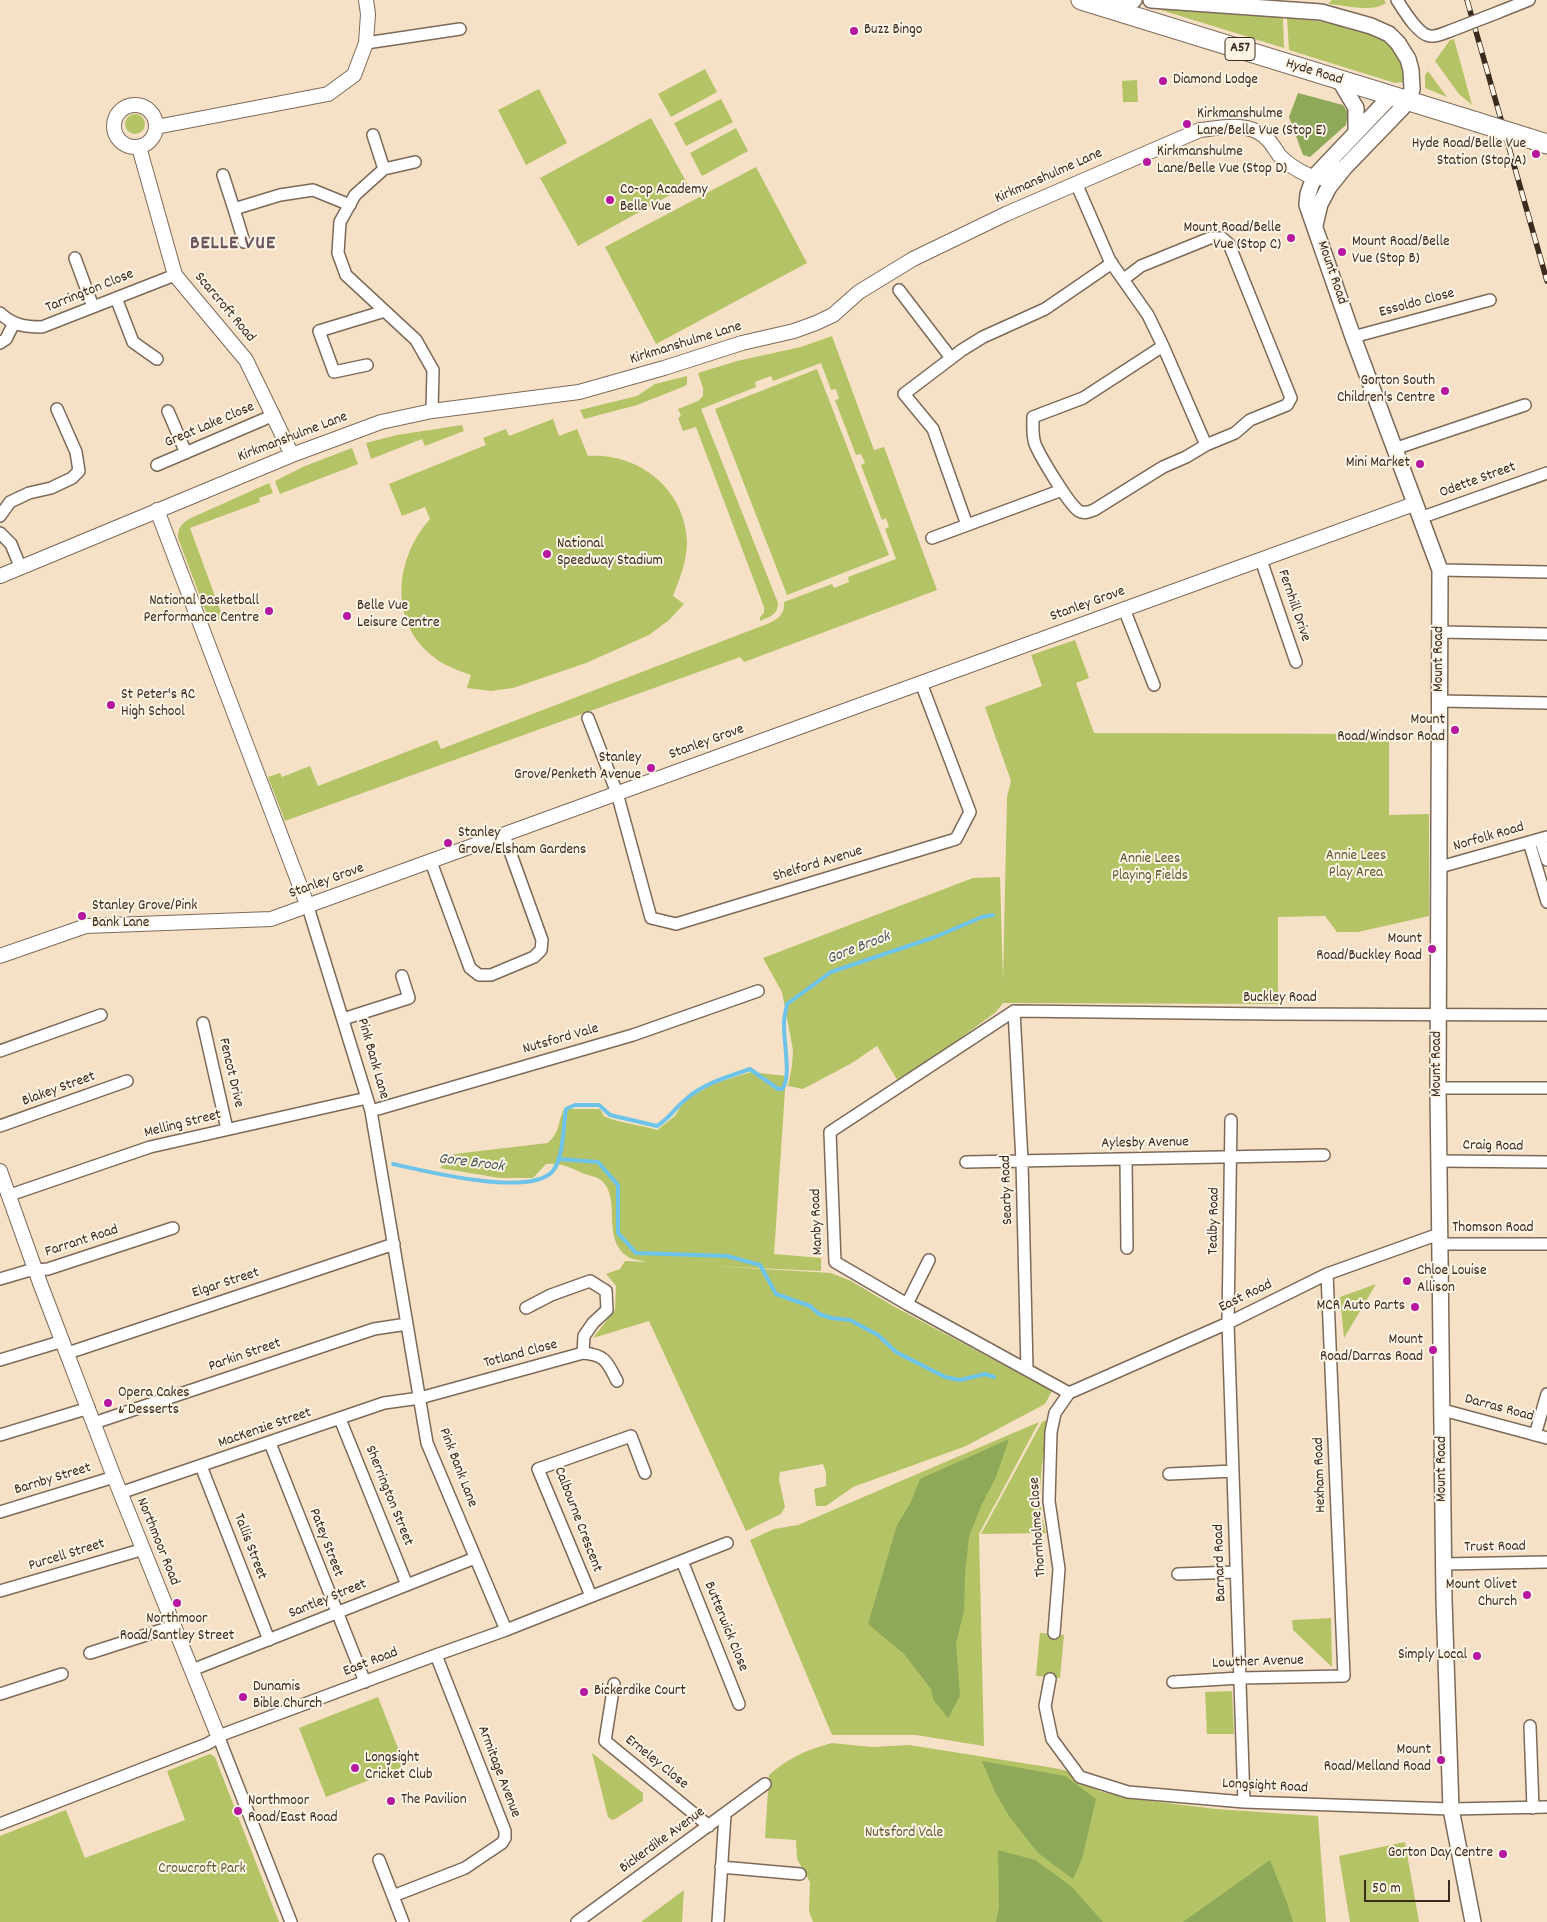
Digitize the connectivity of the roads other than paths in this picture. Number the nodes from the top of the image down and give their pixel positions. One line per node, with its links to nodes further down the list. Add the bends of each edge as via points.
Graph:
1 (366, 0): 9 (street)
2 (1128, 0): 6 (main road); 7 (main road)
3 (1151, 0): 11 (main road, via 1321,12 1371,26 1398,42 1408,59 1412,88)
4 (1396, 0): 5 (street, bridge, via 1416,27 1428,36 1437,36)
5 (1529, 0)
6 (1094, 3): 7 (highway, Hyde Road / A57)
7 (1136, 9): 10 (highway, Hyde Road / A57)
8 (460, 29): 9 (street)
9 (366, 43): 12 (street, via 354,75 328,94)
10 (1340, 81): 11 (highway, Hyde Road / A57); 13 (main road, via 1356,108)
11 (1399, 98): 13 (main road, Mount Road); 15 (highway, Hyde Road / A57, bridge); 18 (main road, Mount Road)
12 (156, 127): 16 (street, via 151,140); 16 (street, via 147,109 134,106 122,110 115,122 116,135 126,145)
13 (1356, 132): 21 (main road, Mount Road)
14 (373, 135): 19 (street)
15 (1547, 144)
16 (139, 147): 29 (street, Scarcroft Road)
17 (415, 162): 19 (street)
18 (1345, 167): 21 (street, via 1322,178); 25 (main road, Mount Road, via 1322,196)
19 (384, 170): 23 (street, via 355,195)
20 (223, 175): 24 (street)
21 (1314, 177): 22 (street, Kirkmanshulme Lane, via 1288,164 1260,132 1222,127 1200,130); 25 (main road, Mount Road, via 1307,205)
22 (1076, 183): 28 (street); 47 (street, Kirkmanshulme Lane, via 912,259 858,292 833,315 816,323 579,392)
23 (350, 205): 24 (street, via 314,190 280,195); 35 (street, via 340,222 338,253 346,275)
24 (234, 209): 26 (street)
25 (1315, 225): 38 (main road, Mount Road)
26 (244, 242)
27 (76, 258): 34 (street)
28 (1112, 263): 30 (street); 41 (street, via 1046,309 983,337)
29 (175, 274): 32 (street, Tarrington Close); 48 (street, Scarcroft Road, via 246,360)
30 (1124, 279): 40 (street); 49 (street, via 1141,266 1210,238 1222,238 1229,244 1291,398 1288,405 1250,420 1235,433)
31 (899, 290): 41 (street)
32 (116, 298): 34 (street, Tarrington Close); 42 (street, via 134,342)
33 (1490, 300): 38 (street, Essoldo Close)
34 (93, 307): 37 (street, Tarrington Close, via 42,327)
35 (385, 311): 43 (street, via 319,332 334,372); 47 (street, via 416,340 433,370)
36 (0, 313): 37 (street, Tarrington Close)
37 (14, 323): 39 (street, via 6,339)
38 (1353, 337): 50 (main road, Mount Road)
39 (0, 343)
40 (1164, 346): 49 (street); 55 (street, via 1083,398 1033,417 1035,443)
41 (951, 358): 59 (street, via 904,394 933,429)
42 (157, 359)
43 (367, 365)
44 (1525, 405): 50 (street)
45 (57, 408): 58 (street, via 76,452 79,471 51,488 28,493 10,502)
46 (168, 411): 51 (street)
47 (432, 411): 52 (street, Kirkmanshulme Lane, via 381,422)
48 (274, 415): 51 (street, Great Lake Close); 52 (street, Scarcroft Road)
49 (1206, 444): 55 (street, via 1094,510 1078,511)
50 (1394, 449): 57 (main road, Mount Road)
51 (186, 453): 53 (street, Great Lake Close)
52 (292, 454): 56 (street, Kirkmanshulme Lane)
53 (157, 465)
54 (1547, 473): 57 (street, Odette Street)
55 (1062, 490): 59 (street)
56 (157, 510): 63 (street, Kirkmanshulme Lane); 83 (street, Pink Bank Lane)
57 (1417, 511): 62 (street, Stanley Grove); 64 (main road, Mount Road)
58 (0, 516)
59 (968, 525): 61 (street)
60 (0, 533): 63 (street, via 11,544)
61 (932, 538)
62 (1261, 560): 67 (street, Stanley Grove); 70 (street, Fernhill Drive)
63 (20, 566): 66 (street, Kirkmanshulme Lane)
64 (1440, 570): 65 (street); 68 (main road, Mount Road)
65 (1547, 572)
66 (0, 576)
67 (1124, 609): 71 (street, Stanley Grove); 72 (street)
68 (1440, 632): 69 (street); 73 (main road, Mount Road)
69 (1547, 634)
70 (1296, 662)
71 (921, 683): 76 (street, Stanley Grove); 76 (street, Shelford Avenue, via 970,812 956,839 676,924 651,918)
72 (1154, 685)
73 (1440, 701): 74 (street); 81 (main road, Mount Road)
74 (1547, 703)
75 (588, 718): 76 (street)
76 (617, 793): 77 (street, Stanley Grove)
77 (504, 835): 80 (street, Stanley Grove); 80 (street, via 542,940 541,950 534,957 491,975 479,975 470,968)
78 (1539, 839): 79 (street); 81 (street, Norfolk Road); 82 (street)
79 (1547, 860)
80 (431, 862): 83 (street, Stanley Grove)
81 (1440, 868): 88 (main road, Mount Road)
82 (1547, 902)
83 (308, 907): 84 (street, Stanley Grove, via 271,919 86,926); 91 (street, Pink Bank Lane)
84 (0, 956)
85 (402, 976): 91 (street, via 409,998)
86 (758, 991): 98 (street, Nutsford Vale, via 633,1035)
87 (1014, 1011): 88 (street, Buckley Road); 105 (street, Searby Road); 120 (street, Manby Road, via 830,1132 835,1262)
88 (1438, 1014): 89 (street, Buckley Road); 95 (main road, Mount Road)
89 (1547, 1014)
90 (101, 1015): 93 (street)
91 (343, 1019): 97 (street, Pink Bank Lane)
92 (203, 1023): 101 (street, Fencot Drive)
93 (0, 1050)
94 (127, 1081): 100 (street, Blakey Street)
95 (1438, 1088): 96 (street); 106 (main road, Mount Road)
96 (1547, 1088)
97 (367, 1098): 98 (street, Pink Bank Lane); 101 (street, Melling Street)
98 (371, 1111): 113 (street, Pink Bank Lane)
99 (1231, 1120): 103 (street, Tealby Road)
100 (0, 1126)
101 (227, 1129): 110 (street, Melling Street, via 150,1147)
102 (1324, 1155): 103 (street, Aylesby Avenue)
103 (1231, 1158): 104 (street, Aylesby Avenue); 122 (street, Tealby Road)
104 (1126, 1159): 105 (street, Aylesby Avenue); 115 (street)
105 (1022, 1161): 107 (street, Aylesby Avenue); 127 (street, Searby Road)
106 (1439, 1161): 108 (street, Craig Road); 112 (main road, Mount Road)
107 (966, 1162)
108 (1547, 1162)
109 (1, 1177): 110 (street, Northmoor Road)
110 (10, 1196): 117 (street, Northmoor Road)
111 (173, 1228): 117 (street, Farrant Road)
112 (1439, 1239): 114 (street, Thomson Road); 118 (street, East Road); 133 (main road, Mount Road)
113 (394, 1244): 123 (street, Pink Bank Lane); 124 (street, Elgar Street)
114 (1547, 1244)
115 (1127, 1248)
116 (929, 1260): 120 (street)
117 (36, 1271): 119 (street, Farrant Road); 124 (street, Northmoor Road)
118 (1327, 1274): 122 (street, East Road); 167 (street, Hexham Road)
119 (0, 1279)
120 (907, 1304): 127 (street, Manby Road)
121 (526, 1308): 125 (street, via 590,1281 606,1291 607,1310 584,1336)
122 (1228, 1323): 129 (street, East Road); 141 (street, Barnard Road)
123 (407, 1324): 131 (street, Pink Bank Lane); 135 (street, Parkin Street, via 374,1328)
124 (65, 1347): 126 (street, Elgar Street); 132 (street, Northmoor Road)
125 (584, 1353): 128 (street, via 599,1355 608,1362); 131 (street, Totland Close)
126 (0, 1360)
127 (1027, 1369): 129 (street, Manby Road)
128 (617, 1381)
129 (1069, 1393): 161 (street, Thornholme Close, via 1055,1413 1051,1432 1049,1501 1059,1569)
130 (1547, 1394): 137 (street)
131 (420, 1398): 134 (street, MacKenzie Street, via 384,1403); 149 (street, Pink Bank Lane, via 427,1443)
132 (89, 1408): 135 (street, Northmoor Road); 136 (street)
133 (1443, 1410): 137 (street, Darras Road); 152 (main road, Mount Road)
134 (340, 1419): 139 (street, MacKenzie Street); 155 (street, Sherrington Street)
135 (94, 1423): 144 (street, Northmoor Road)
136 (0, 1435)
137 (1535, 1435): 138 (street, Darras Road)
138 (1547, 1438)
139 (270, 1443): 140 (street, MacKenzie Street); 158 (street, Patey Street)
140 (201, 1466): 145 (street, MacKenzie Street); 162 (street, Tallis Street)
141 (1233, 1471): 143 (street); 153 (street, Barnard Road)
142 (645, 1473): 157 (street, Calbourne Crescent, via 631,1436 538,1469)
143 (1169, 1474)
144 (114, 1477): 145 (street, Northmoor Road); 146 (street, Barnby Street)
145 (120, 1493): 148 (street, Northmoor Road)
146 (0, 1512)
147 (727, 1544): 150 (street, East Road)
148 (144, 1549): 156 (street, Purcell Street); 159 (street, Northmoor Road)
149 (475, 1558): 155 (street, Santley Street); 160 (street, Pink Bank Lane)
150 (682, 1561): 157 (street, East Road); 174 (street, Butterwick Close)
151 (1547, 1562): 152 (street, Trust Road)
152 (1444, 1564): 181 (main road, Mount Road)
153 (1236, 1572): 154 (street); 168 (street, Barnard Road)
154 (1178, 1574)
155 (407, 1585): 158 (street, Santley Street)
156 (0, 1591)
157 (591, 1596): 160 (street, East Road)
158 (336, 1613): 162 (street, Santley Street); 170 (street, Patey Street)
159 (174, 1626): 163 (street); 165 (street, Northmoor Road)
160 (506, 1630): 164 (street, East Road)
161 (1054, 1633)
162 (269, 1640): 165 (street, Santley Street)
163 (90, 1652)
164 (436, 1655): 170 (street, East Road); 188 (street, Armitage Avenue, via 505,1838 465,1868)
165 (192, 1670): 176 (street, Northmoor Road)
166 (62, 1674): 173 (street)
167 (1344, 1676): 168 (street, Lowther Avenue)
168 (1240, 1678): 171 (street, Lowther Avenue); 178 (street, Barnard Road)
169 (1050, 1679): 178 (street, Longsight Road, via 1045,1706 1052,1739 1080,1777 1128,1792)
170 (365, 1682): 176 (street, East Road)
171 (1173, 1682)
172 (614, 1684): 184 (street, Erneley Close, via 605,1741)
173 (0, 1694)
174 (739, 1704)
175 (1530, 1726): 179 (street)
176 (219, 1738): 183 (street, East Road); 189 (street, Northmoor Road)
177 (765, 1784): 182 (street, Bickerdike Avenue)
178 (1244, 1802): 181 (street, Longsight Road)
179 (1533, 1808): 180 (street, Longsight Road); 181 (street, Longsight Road)
180 (1547, 1808)
181 (1451, 1809): 193 (main road, Mount Road)
182 (725, 1815): 184 (street, Bickerdike Avenue); 186 (street)
183 (0, 1824)
184 (709, 1826): 191 (street, Bickerdike Avenue)
185 (379, 1860): 188 (street)
186 (721, 1867): 187 (street); 192 (street)
187 (800, 1874)
188 (393, 1896): 190 (street)
189 (290, 1922)
190 (403, 1922)
191 (577, 1922)
192 (718, 1922)
193 (1473, 1922)

